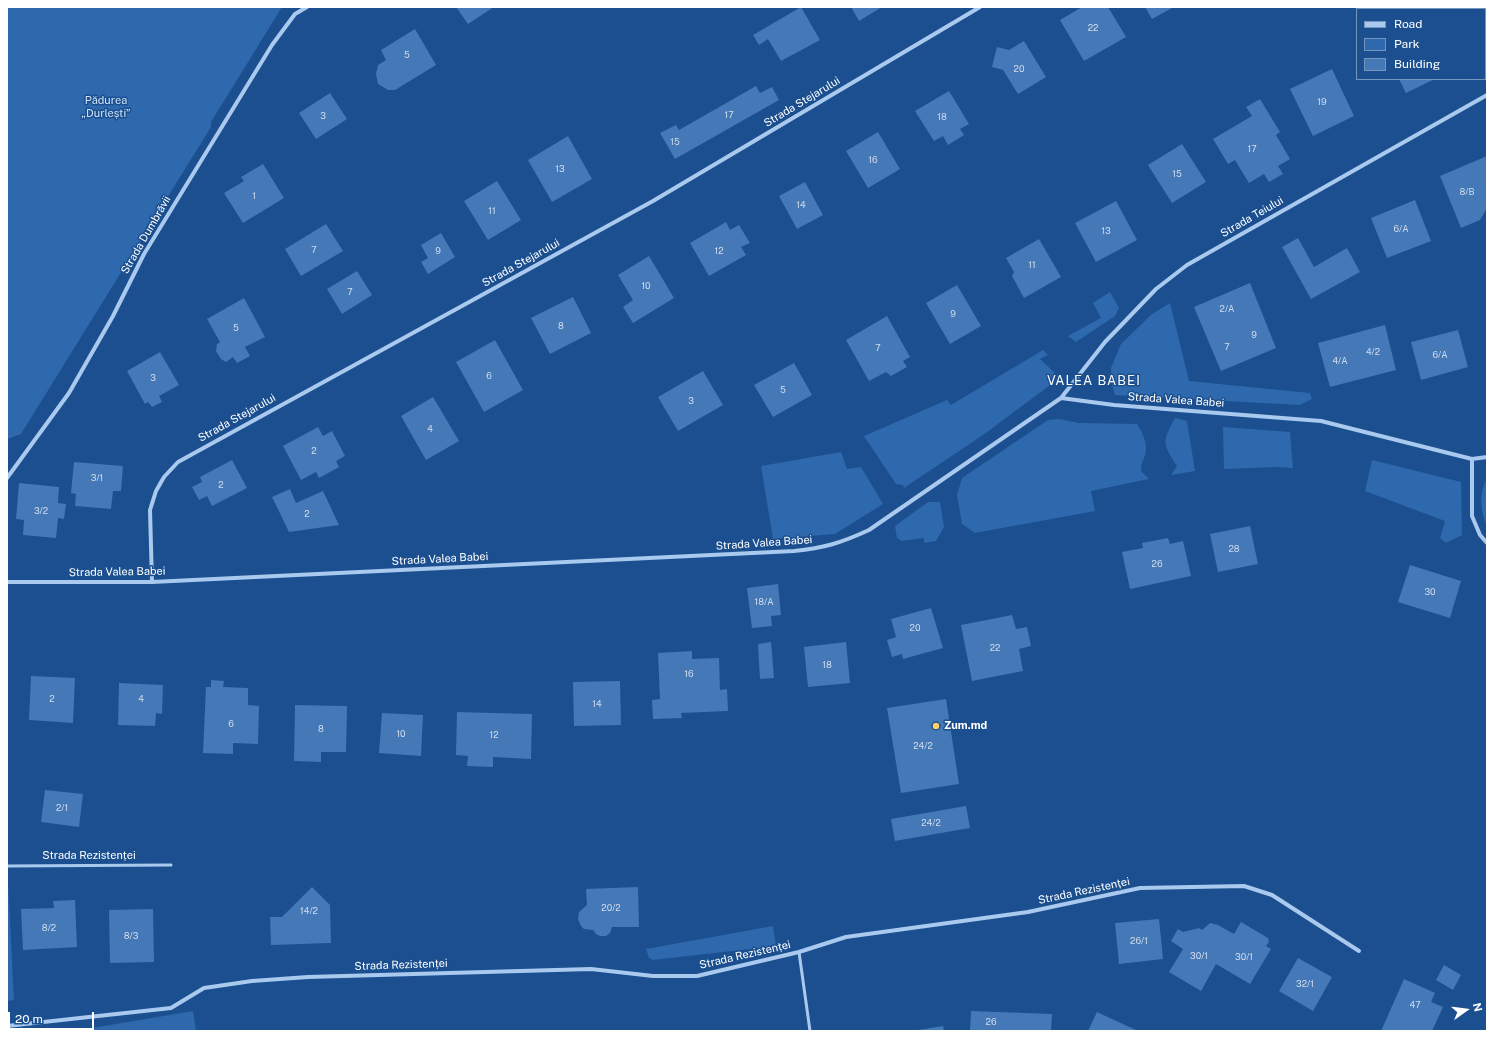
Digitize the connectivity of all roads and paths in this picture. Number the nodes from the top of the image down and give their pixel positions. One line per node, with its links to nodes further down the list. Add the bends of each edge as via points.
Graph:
1 (307, 7): 7 (street, Strada Dumbrăvii, via 295,14 272,45 144,254 70,393)
2 (980, 7): 10 (street, Strada Stejarului, via 653,201 178,462 164,477 150,510)
3 (1487, 95): 4 (street, Strada Teiului, via 1187,265 1156,289 1105,342)
4 (1061, 398): 6 (street, Strada Valea Babei, via 1114,405 1321,421); 10 (street, Strada Valea Babei, via 869,530 821,548)
5 (1487, 457): 6 (street)
6 (1472, 459): 8 (street, via 1472,516 1480,535)
7 (7, 478)
8 (1487, 543)
9 (7, 582): 10 (street, Strada Valea Babei)
10 (152, 582)
11 (171, 865): 12 (lane, Strada Rezistenței)
12 (7, 866)
13 (1359, 951): 14 (street, Strada Rezistenței, via 1272,895 1244,886 1140,888 1028,912 846,937)
14 (799, 952): 15 (street, Strada Rezistenței, via 696,976 653,976 591,968 252,981 204,988 171,1008); 16 (lane, Strada Rezistenței)
15 (7, 1026)
16 (810, 1031)

